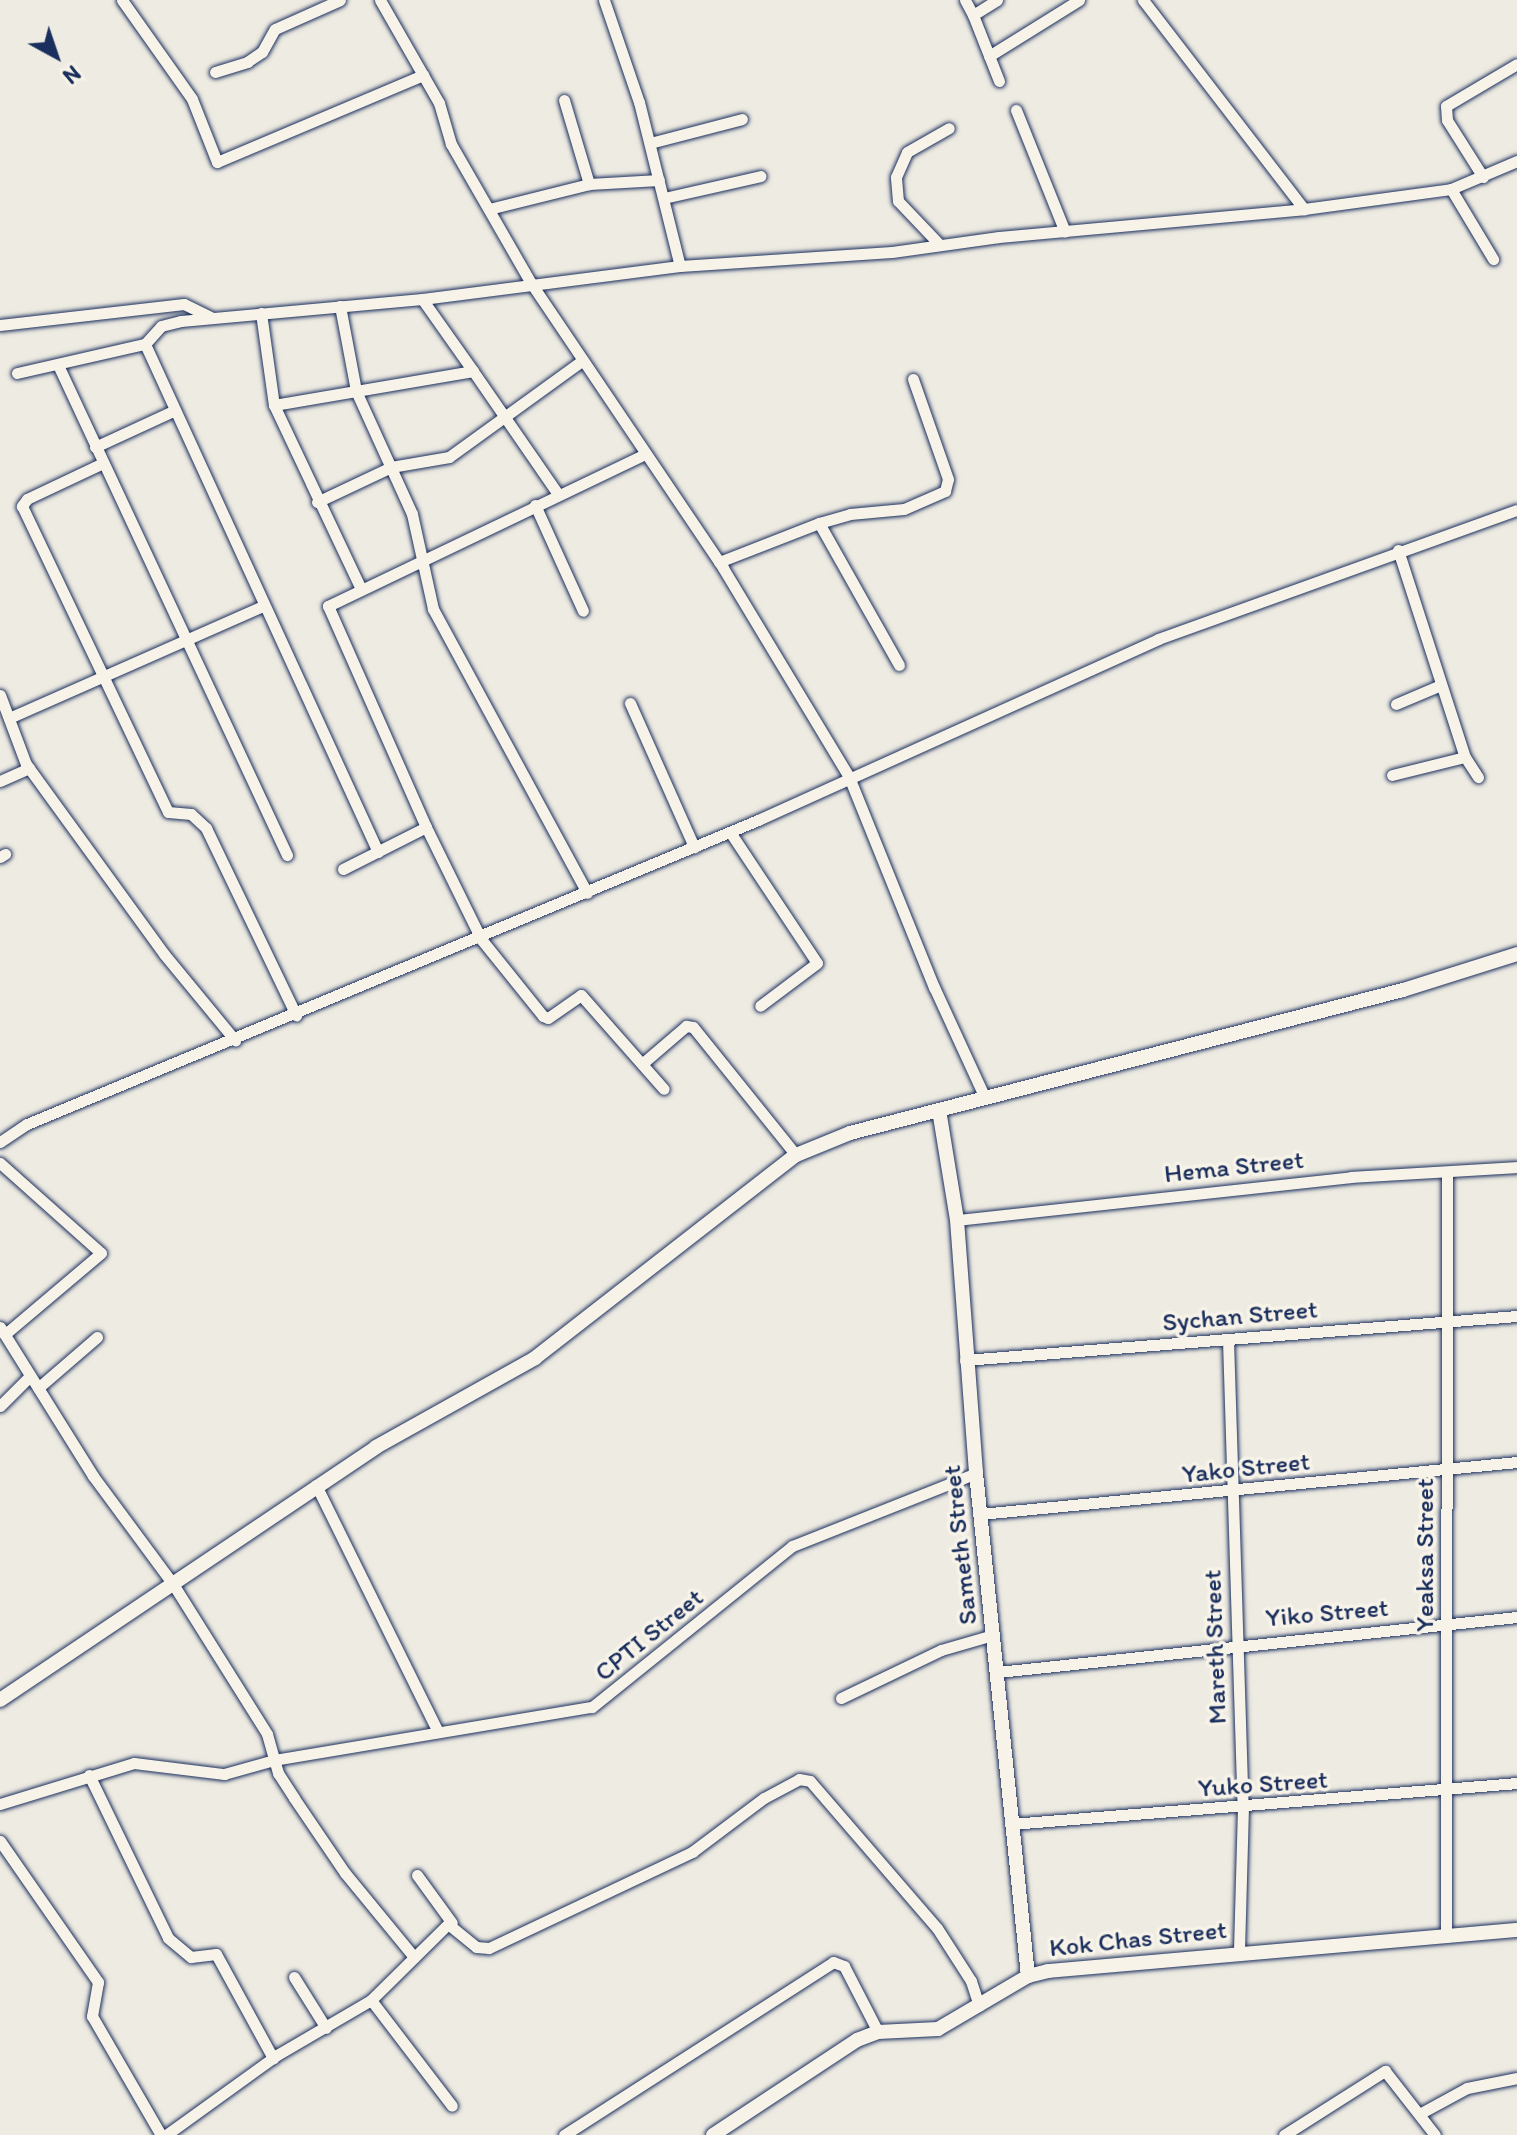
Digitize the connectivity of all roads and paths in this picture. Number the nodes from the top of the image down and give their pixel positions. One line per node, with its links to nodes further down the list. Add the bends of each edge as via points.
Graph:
1 (122, 0): 13 (street, via 192,99 217,162)
2 (340, 0): 12 (street, via 275,29 262,52)
3 (380, 0): 13 (street)
4 (604, 0): 19 (street)
5 (965, 0): 9 (street)
6 (997, 0): 9 (street)
7 (1079, 0): 10 (street)
8 (1143, 0): 28 (street)
9 (973, 15): 10 (street)
10 (989, 56): 14 (street)
11 (1517, 64): 22 (street, via 1446,106 1447,120)
12 (215, 72)
13 (423, 75): 27 (street, via 439,103 451,144)
14 (999, 81)
15 (564, 100): 24 (street)
16 (1016, 110): 29 (street)
17 (742, 119): 19 (street)
18 (949, 128): 30 (street, via 907,152 896,177 898,201)
19 (650, 143): 23 (street)
20 (1517, 161): 22 (street)
21 (761, 176): 26 (street)
22 (1483, 177): 25 (street)
23 (659, 180): 24 (street); 26 (street)
24 (589, 184): 27 (street)
25 (1451, 189): 28 (street); 31 (street)
26 (664, 198): 32 (street)
27 (489, 209): 33 (street)
28 (1304, 209): 29 (street)
29 (1065, 232): 30 (street)
30 (939, 244): 32 (street, via 861,255)
31 (1493, 259)
32 (680, 266): 33 (street)
33 (531, 283): 34 (street); 40 (street)
34 (422, 299): 35 (street); 42 (street)
35 (340, 306): 36 (street); 45 (street)
36 (261, 313): 37 (street); 46 (street)
37 (211, 318): 38 (street, via 184,304); 39 (street, via 170,323)
38 (0, 325)
39 (145, 344): 41 (street); 47 (street)
40 (580, 362): 48 (street); 50 (street)
41 (58, 365): 43 (street); 49 (street)
42 (473, 371): 45 (street); 48 (street)
43 (17, 373)
44 (913, 379): 57 (street, via 948,479 945,491 904,509)
45 (356, 391): 46 (street); 52 (street)
46 (274, 405): 54 (street)
47 (173, 411): 49 (street); 62 (street)
48 (504, 416): 52 (street, via 449,457); 53 (street)
49 (95, 447): 51 (street)
50 (645, 454): 53 (street); 60 (street)
51 (103, 463): 64 (street); 66 (street, via 22,506)
52 (391, 467): 54 (street); 59 (street, via 412,514)
53 (558, 494): 55 (street)
54 (317, 502): 61 (street)
55 (535, 505): 59 (street); 63 (street)
56 (1517, 510): 58 (street)
57 (819, 523): 60 (street); 65 (street)
58 (1398, 550): 67 (street); 75 (street, via 1158,639)
59 (422, 558): 61 (street); 84 (street, via 433,609)
60 (719, 562): 75 (street)
61 (360, 587): 78 (street, via 328,606 329,617)
62 (263, 606): 64 (street); 81 (street)
63 (583, 611)
64 (188, 642): 66 (street); 82 (street)
65 (899, 665)
66 (101, 677): 71 (street); 88 (street, via 168,812 191,814 206,828)
67 (1441, 685): 70 (street); 72 (street)
68 (0, 695): 71 (street)
69 (630, 703): 80 (street)
70 (1396, 704)
71 (9, 718): 73 (street)
72 (1465, 757): 74 (street); 76 (street)
73 (29, 768): 77 (street); 89 (street, via 164,954)
74 (1392, 775)
75 (849, 777): 79 (street); 92 (street)
76 (1478, 777)
77 (0, 781)
78 (426, 827): 81 (street); 85 (street)
79 (730, 832): 80 (street); 87 (street, via 817,963)
80 (694, 847): 84 (street)
81 (378, 852): 83 (street)
82 (287, 855)
83 (343, 869)
84 (587, 893): 85 (street)
85 (481, 939): 88 (street); 90 (street, via 543,1016 548,1018 581,995)
86 (1517, 954): 92 (street, via 1403,990)
87 (760, 1006)
88 (296, 1015): 89 (street)
89 (235, 1040): 94 (street, via 27,1124)
90 (643, 1063): 91 (street); 95 (street, via 686,1026 693,1027)
91 (664, 1089)
92 (985, 1098): 93 (street)
93 (939, 1110): 95 (street, via 850,1133); 99 (street, Sameth Street)
94 (0, 1142)
95 (796, 1155): 112 (street, via 535,1358)
96 (0, 1163): 102 (street, via 101,1253)
97 (1517, 1167): 98 (street, Hema Street)
98 (1447, 1172): 99 (street, Hema Street, via 1351,1177); 101 (street, Yeaksa Street)
99 (957, 1220): 105 (street, Sameth Street)
100 (1517, 1316): 101 (street, Sychan Street)
101 (1450, 1321): 104 (street, Sychan Street); 110 (street, Yeaksa Street)
102 (2, 1331): 106 (street)
103 (97, 1337): 107 (street)
104 (1228, 1340): 105 (street, Sychan Street); 113 (street, Mareth Street)
105 (965, 1360): 111 (street, Sameth Street)
106 (29, 1377): 107 (street); 108 (street)
107 (38, 1388): 115 (street, via 93,1476)
108 (0, 1406)
109 (1517, 1462): 110 (street, Yako Street)
110 (1447, 1469): 113 (street, Yako Street); 117 (street, Yeaksa Street)
111 (976, 1473): 114 (street, Sameth Street); 123 (street, CPTI Street, via 792,1546 598,1705)
112 (316, 1485): 115 (street); 123 (street)
113 (1233, 1493): 114 (street, Yako Street); 119 (street, Mareth Street)
114 (980, 1514): 118 (street, Sameth Street)
115 (173, 1584): 122 (street, via 39,1669); 124 (street, via 267,1734)
116 (1517, 1617): 117 (street, Yiko Street)
117 (1446, 1625): 119 (street, Yiko Street); 127 (street, Yeaksa Street)
118 (993, 1635): 120 (street, Sameth Street); 121 (street, via 941,1650)
119 (1236, 1643): 120 (street, Yiko Street); 129 (street, Mareth Street)
120 (998, 1672): 130 (street, Sameth Street)
121 (841, 1698)
122 (0, 1700)
123 (438, 1732): 124 (street, CPTI Street)
124 (274, 1760): 125 (street, CPTI Street, via 224,1774 134,1763); 137 (street, via 345,1873)
125 (89, 1775): 128 (street, CPTI Street); 144 (street, via 168,1938 191,1957 216,1954)
126 (1517, 1783): 127 (street, Yuko Street)
127 (1446, 1793): 129 (street, Yuko Street); 135 (street, Yeaksa Street)
128 (0, 1804)
129 (1243, 1807): 130 (street, Yuko Street); 136 (street, Mareth Street)
130 (1011, 1824): 138 (street, Sameth Street)
131 (0, 1841): 148 (street, via 98,1982 92,2016)
132 (417, 1875): 133 (street)
133 (452, 1923): 137 (street); 141 (street, via 476,1947 489,1948 692,1852 764,1798 799,1779 810,1781 937,1928 971,1981)
134 (1517, 1930): 135 (street, Kok Chas Street)
135 (1446, 1937): 136 (street, Kok Chas Street)
136 (1239, 1953): 138 (street, Kok Chas Street)
137 (414, 1957): 140 (street)
138 (1028, 1976): 141 (street, Kok Chas Street)
139 (294, 1977): 142 (street)
140 (371, 2000): 142 (street); 146 (street)
141 (979, 2006): 143 (street, Kok Chas Street, via 938,2029)
142 (326, 2028): 144 (street)
143 (878, 2032): 149 (street, via 844,1966 833,1962); 150 (street, Kok Chas Street, via 857,2040)
144 (273, 2058): 148 (street)
145 (1517, 2078): 147 (street, via 1467,2088)
146 (452, 2106)
147 (1421, 2113): 151 (street, via 1385,2071); 152 (street)
148 (163, 2135)
149 (564, 2135)
150 (713, 2135)
151 (1284, 2135)
152 (1435, 2135)

